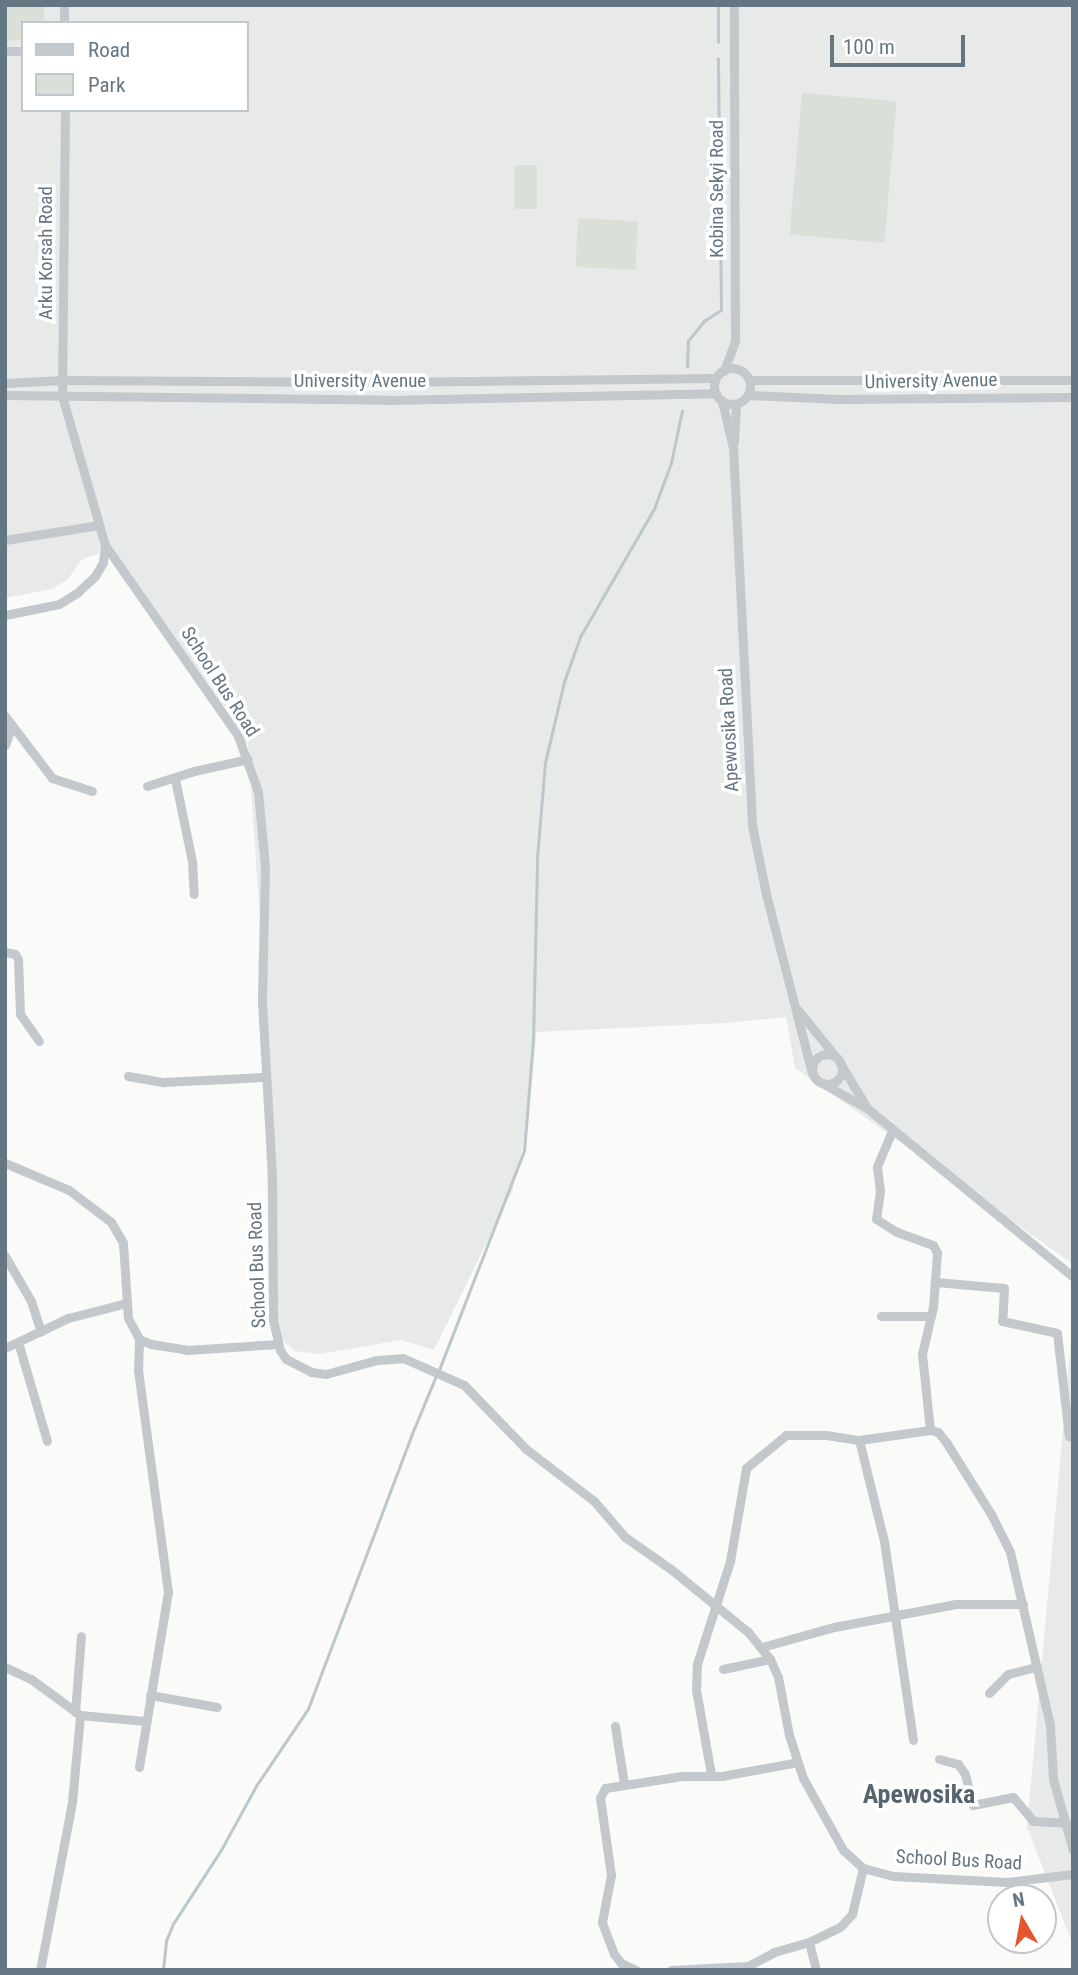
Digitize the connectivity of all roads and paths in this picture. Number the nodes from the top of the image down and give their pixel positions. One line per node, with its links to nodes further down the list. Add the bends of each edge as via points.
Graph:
1 (734, 5): 3 (street, Kobina Sekyi Road)
2 (65, 112): 7 (street, Arku Korsah Road)
3 (735, 340): 4 (street); 5 (street, Kobina Sekyi Road)
4 (739, 370): 5 (street); 8 (street)
5 (724, 371): 6 (street)
6 (715, 377): 7 (street, University Avenue, via 390,382); 14 (street)
7 (63, 380): 10 (street, University Avenue); 13 (street, Arku Korsah Road)
8 (749, 380): 9 (street, University Avenue); 12 (street)
9 (1073, 380)
10 (5, 383)
11 (5, 395): 13 (street, University Avenue)
12 (748, 395): 15 (street, University Avenue); 16 (street)
13 (62, 396): 14 (street, University Avenue, via 388,400); 18 (street, Arku Korsah Road)
14 (719, 397): 16 (street); 17 (street)
15 (1073, 397)
16 (736, 404): 17 (street)
17 (733, 447): 31 (street, Apewosika Road, via 752,825)
18 (99, 525): 19 (street); 20 (street, School Bus Road)
19 (5, 540)
20 (105, 545): 21 (street, via 95,576 78,592 59,604); 25 (street, School Bus Road, via 238,736)
21 (5, 615)
22 (5, 716): 23 (street)
23 (12, 724): 24 (street); 28 (street, via 52,778)
24 (5, 745)
25 (248, 759): 26 (street); 36 (street, School Bus Road, via 258,792 265,866)
26 (175, 779): 27 (street); 29 (street)
27 (147, 786)
28 (92, 791)
29 (194, 894)
30 (5, 952): 32 (street, via 18,959 20,1014)
31 (795, 1006): 33 (street, Apewosika Road); 34 (street, Apewosika Road)
32 (39, 1041)
33 (838, 1060): 34 (street, via 825,1055 817,1058); 37 (street, via 839,1078); 38 (street, Apewosika Road)
34 (812, 1073): 37 (street)
35 (128, 1076): 36 (street, via 163,1082)
36 (265, 1077): 50 (street, School Bus Road, via 272,1174 273,1320)
37 (824, 1084): 38 (street, Apewosika Road)
38 (868, 1109): 39 (street, Apewosika Road)
39 (892, 1131): 42 (street, Apewosika Road); 43 (street, via 877,1167 876,1219 935,1247)
40 (5, 1163): 44 (street, via 69,1189 111,1222 123,1243)
41 (5, 1256): 47 (street, via 31,1301)
42 (1073, 1277)
43 (936, 1282): 45 (street); 53 (street, via 1004,1288 1002,1321 1057,1333)
44 (127, 1303): 47 (street, via 68,1318); 48 (street, via 131,1329)
45 (931, 1315): 46 (street); 52 (street, via 922,1354)
46 (881, 1316)
47 (41, 1331): 49 (street)
48 (139, 1339): 50 (street, via 187,1350); 66 (street, via 138,1371 167,1592)
49 (18, 1342): 51 (street); 55 (street)
50 (278, 1343): 57 (street, School Bus Road, via 286,1359 312,1372 326,1374 395,1358 440,1373 473,1393 526,1450 594,1501 625,1537)
51 (5, 1348)
52 (930, 1430): 54 (street); 56 (street, via 946,1442 1001,1532)
53 (1069, 1436)
54 (859, 1440): 57 (street, via 786,1435 746,1468 730,1561); 58 (street, via 881,1523)
55 (47, 1441)
56 (1023, 1604): 58 (street, via 956,1604); 63 (street)
57 (715, 1606): 60 (street, School Bus Road); 75 (street, via 697,1664 696,1690)
58 (894, 1615): 60 (street); 71 (street)
59 (81, 1636): 68 (street)
60 (762, 1647): 61 (street, School Bus Road)
61 (770, 1659): 64 (street); 73 (street, School Bus Road)
62 (5, 1667): 68 (street, via 31,1679)
63 (1037, 1667): 65 (street, via 1008,1674); 77 (street, via 1050,1725 1053,1780)
64 (723, 1669)
65 (989, 1693)
66 (150, 1695): 67 (street); 69 (street)
67 (218, 1707)
68 (78, 1714): 69 (street); 83 (street, via 72,1802)
69 (145, 1721): 74 (street)
70 (615, 1726): 76 (street)
71 (912, 1741)
72 (939, 1759): 77 (street, via 958,1764 973,1805 1013,1797 1033,1821)
73 (798, 1762): 75 (street); 79 (street, School Bus Road, via 836,1838)
74 (139, 1767)
75 (711, 1774): 76 (street)
76 (624, 1784): 84 (street, via 605,1787 600,1798 611,1875 602,1922 614,1954)
77 (1067, 1823): 78 (street)
78 (1073, 1850)
79 (863, 1868): 80 (street, School Bus Road, via 893,1876 1007,1882); 81 (street, via 852,1914 825,1937)
80 (1073, 1874)
81 (809, 1942): 82 (street, via 775,1952); 86 (street)
82 (749, 1968): 85 (street)
83 (40, 1970)
84 (636, 1970)
85 (671, 1970)
86 (816, 1970)

